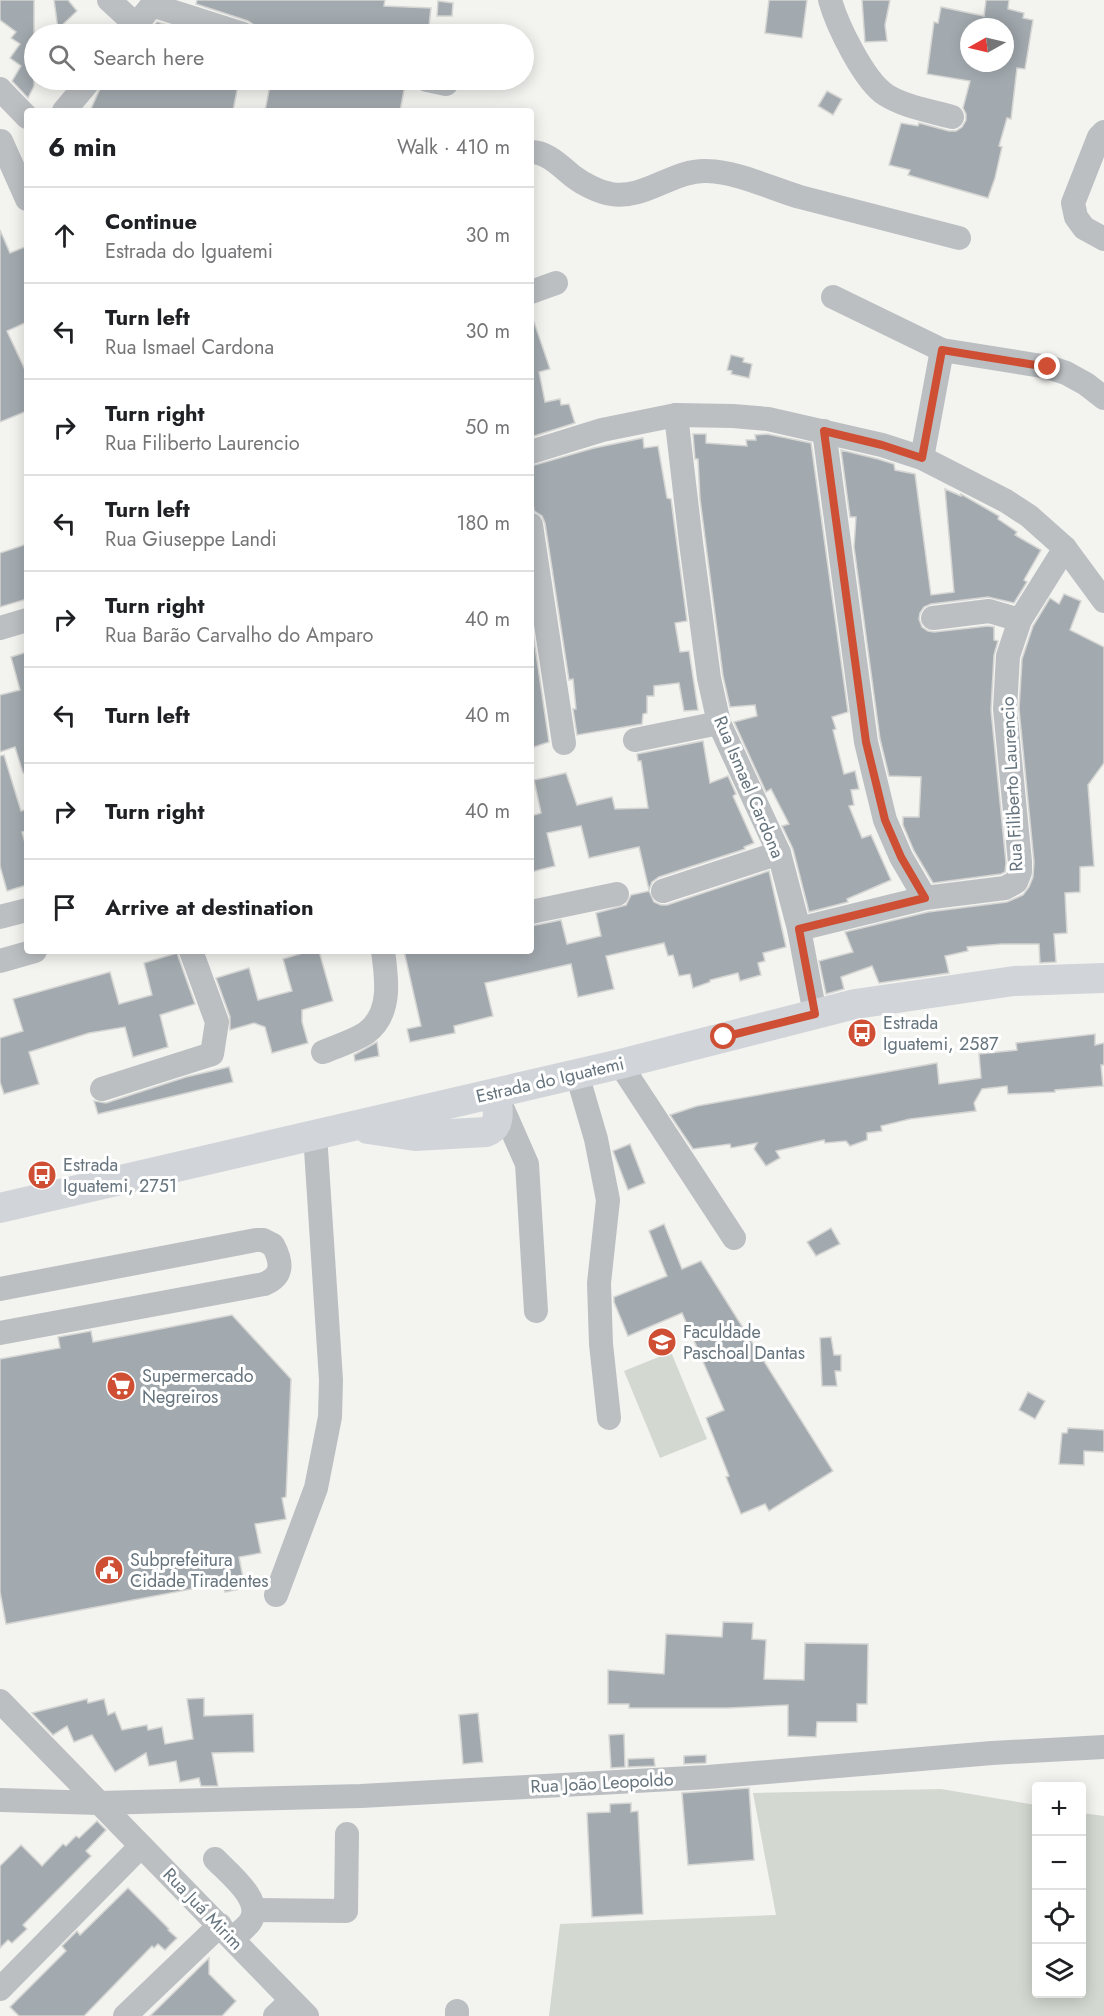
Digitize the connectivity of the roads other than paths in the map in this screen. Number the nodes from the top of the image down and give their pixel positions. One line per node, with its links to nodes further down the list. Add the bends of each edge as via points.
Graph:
1 (109, 0): 4 (street)
2 (830, 0): 11 (street, via 861,69 876,87 895,100)
3 (154, 2): 5 (street); 6 (street)
4 (128, 24)
5 (138, 24)
6 (215, 24)
7 (0, 89): 10 (street)
8 (82, 90): 9 (street)
9 (67, 108)
10 (24, 114)
11 (952, 117)
12 (24, 129): 14 (street)
13 (1104, 132): 18 (street, via 1073,203 1084,228)
14 (1, 142): 16 (street)
15 (534, 153): 17 (street, via 544,155 576,179 611,194 641,192 692,171 708,171)
16 (24, 192)
17 (959, 238)
18 (1104, 239)
19 (556, 283): 20 (street)
20 (534, 291)
21 (833, 297): 22 (street)
22 (942, 350): 23 (street, via 1048,367 1086,384); 27 (street)
23 (1104, 398)
24 (676, 415): 25 (street, via 768,419); 26 (street, via 602,430); 35 (street, Rua Ismael Cardona, via 690,543)
25 (824, 431): 27 (street); 41 (street, via 866,742 885,820)
26 (534, 451)
27 (922, 458): 29 (street, via 1006,501)
28 (534, 545): 37 (street)
29 (1065, 548): 30 (street); 32 (street, Rua Filiberto Laurencio)
30 (1104, 601)
31 (933, 618): 32 (street, via 990,611)
32 (1020, 620): 41 (street, Rua Filiberto Laurencio, via 1008,656 1005,709 1019,878 1013,886 1005,888)
33 (24, 621): 34 (street)
34 (0, 628)
35 (719, 723): 36 (street); 38 (street, Rua Ismael Cardona)
36 (635, 740)
37 (564, 742)
38 (779, 853): 39 (street); 45 (street, Rua Ismael Cardona)
39 (663, 891)
40 (617, 894): 43 (street)
41 (925, 898): 45 (street, Rua Filiberto Laurencio)
42 (24, 911): 44 (street)
43 (534, 911)
44 (0, 918)
45 (799, 929): 51 (street, Rua Ismael Cardona)
46 (24, 954): 49 (street)
47 (191, 954): 55 (street, via 217,1022 212,1054)
48 (383, 954): 52 (street, via 387,978 379,1018 364,1034)
49 (0, 961)
50 (1104, 978): 51 (main road, Estrada do Iguatemi, via 1014,981 855,1004)
51 (815, 1014): 53 (main road, Estrada do Iguatemi)
52 (323, 1053)
53 (621, 1064): 54 (main road, Estrada do Iguatemi); 59 (street)
54 (577, 1074): 56 (main road, Estrada do Iguatemi); 63 (street, via 608,1200 599,1283)
55 (102, 1089)
56 (496, 1093): 57 (main road, Estrada do Iguatemi); 61 (street, via 527,1164)
57 (315, 1134): 58 (main road, Estrada do Iguatemi); 64 (street, via 331,1380 330,1418 316,1488)
58 (0, 1208)
59 (734, 1238)
60 (0, 1289): 62 (street, via 256,1240 273,1245 280,1266 274,1281 264,1284)
61 (536, 1311)
62 (0, 1333)
63 (609, 1418)
64 (276, 1594)
65 (0, 1701): 67 (street, Rua Juá Mirim)
66 (1104, 1747): 67 (street, Rua João Leopoldo, via 708,1777 362,1796)
67 (99, 1803): 68 (street, Rua João Leopoldo); 70 (street, Rua Juá Mirim)
68 (5, 1806)
69 (347, 1834): 72 (street, via 346,1911)
70 (141, 1846): 73 (street, Rua Juá Mirim); 74 (street)
71 (215, 1859): 72 (street, via 251,1898)
72 (254, 1910): 73 (street, via 252,1920)
73 (226, 1932): 75 (street, Rua Juá Mirim); 76 (street)
74 (0, 1989)
75 (291, 2011)
76 (125, 2016)

